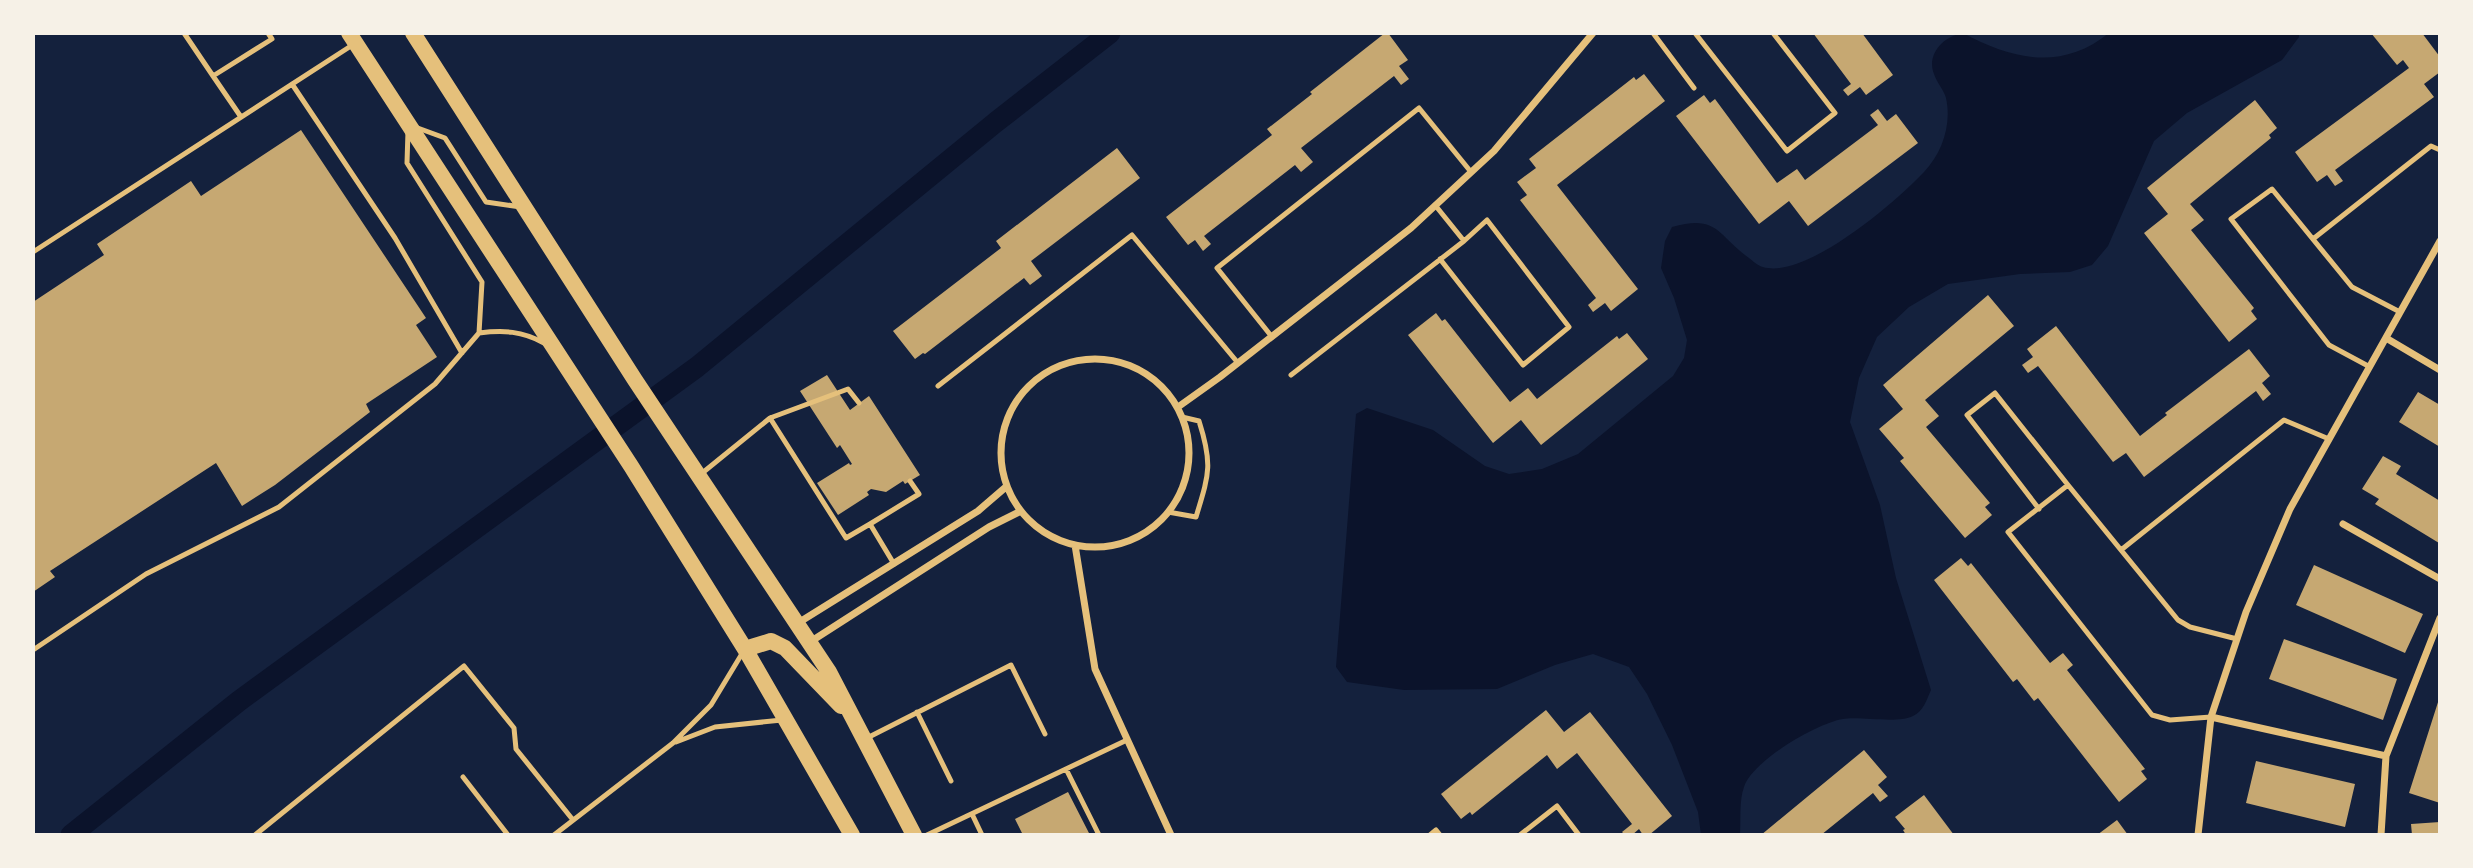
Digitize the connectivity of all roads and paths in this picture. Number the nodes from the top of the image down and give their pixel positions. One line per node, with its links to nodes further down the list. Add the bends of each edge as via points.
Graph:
1 (184, 33): 9 (lane)
2 (268, 33): 9 (lane, via 272,39)
3 (413, 33): 17 (main road)
4 (1593, 33): 15 (street)
5 (1653, 33): 11 (lane)
6 (1695, 33): 7 (lane, via 1787,151 1835,113)
7 (1773, 33)
8 (352, 38): 10 (lane); 13 (main road)
9 (213, 76): 12 (lane)
10 (292, 84): 12 (lane); 28 (lane, via 394,238)
11 (1694, 88)
12 (241, 117): 21 (lane)
13 (408, 125): 17 (lane, via 444,138 486,202); 24 (lane, via 407,163 482,282); 27 (main road)
14 (2440, 150): 18 (lane, via 2431,146)
15 (1471, 172): 16 (street); 25 (lane, via 1419,108 1217,268)
16 (1435, 205): 19 (lane); 25 (street)
17 (524, 208): 39 (main road)
18 (2313, 239): 23 (lane, via 2352,287); 30 (lane, via 2272,189 2231,219 2329,345)
19 (1464, 240): 22 (lane); 22 (lane, via 1487,220 1569,327 1523,365)
20 (2440, 241): 23 (street)
21 (33, 251)
22 (1440, 259): 32 (lane)
23 (2400, 312): 26 (street)
24 (479, 333): 27 (lane, via 504,330 534,337); 28 (lane)
25 (1272, 337): 29 (street)
26 (2386, 338): 30 (street); 31 (street)
27 (555, 349): 56 (main road)
28 (462, 353): 57 (lane, via 435,384 279,507 146,574)
29 (1238, 363): 33 (lane, via 1132,234); 35 (street)
30 (2370, 367): 38 (street)
31 (2440, 370)
32 (1292, 375)
33 (938, 386)
34 (859, 403): 37 (lane, via 848,389)
35 (1178, 407): 36 (street); 42 (street, via 1146,373 1125,363 1090,359 1056,367 1036,380 1008,417 1002,440)
36 (1182, 417): 45 (street, via 1189,461 1183,488); 45 (lane, via 1199,421 1209,452 1208,478 1196,517)
37 (770, 418): 39 (lane); 46 (lane, via 846,538)
38 (2329, 439): 49 (lane, via 2284,420); 54 (street, via 2290,509)
39 (699, 476): 53 (main road)
40 (911, 481): 46 (lane, via 919,494)
41 (2068, 485): 43 (lane); 43 (lane, via 1995,393 1967,415); 49 (lane)
42 (1007, 486): 44 (street); 50 (street, via 978,511)
43 (2039, 509): 59 (lane, via 2008,532 2152,715 2170,720)
44 (1021, 511): 48 (street, via 1036,527); 55 (street)
45 (1168, 512): 48 (street, via 1149,530 1126,541 1101,547)
46 (870, 524): 50 (lane)
47 (2343, 524): 51 (street)
48 (1075, 545): 64 (street, via 1095,669)
49 (2121, 550): 54 (lane, via 2178,620)
50 (894, 564): 53 (street)
51 (2440, 579)
52 (2440, 618): 66 (street)
53 (798, 623): 55 (main road)
54 (2237, 639): 59 (street)
55 (810, 642): 61 (main road)
56 (745, 649): 60 (main road); 61 (main road, via 771,640 785,648); 65 (lane, via 711,705)
57 (33, 650)
58 (917, 712): 62 (lane, via 1011,665); 63 (lane); 69 (lane)
59 (2211, 716): 66 (street); 85 (street)
60 (787, 720): 65 (lane, via 715,727); 75 (main road)
61 (854, 720): 63 (main road)
62 (1045, 734)
63 (864, 739): 76 (main road)
64 (1127, 740): 67 (lane); 80 (street)
65 (673, 743): 71 (lane)
66 (2386, 756): 86 (street)
67 (1066, 769): 70 (lane); 79 (lane)
68 (463, 777): 73 (lane)
69 (951, 781)
70 (972, 814): 77 (lane); 78 (lane)
71 (573, 820): 72 (lane, via 516,749 514,728 464,666); 74 (lane)
72 (255, 835)
73 (509, 835)
74 (554, 835)
75 (852, 835)
76 (914, 835)
77 (927, 835)
78 (982, 835)
79 (1099, 835)
80 (1171, 835)
81 (1430, 835): 82 (lane, via 1436,830)
82 (1440, 835)
83 (1520, 835): 84 (lane, via 1556,806)
84 (1579, 835)
85 (2198, 835)
86 (2381, 835)

